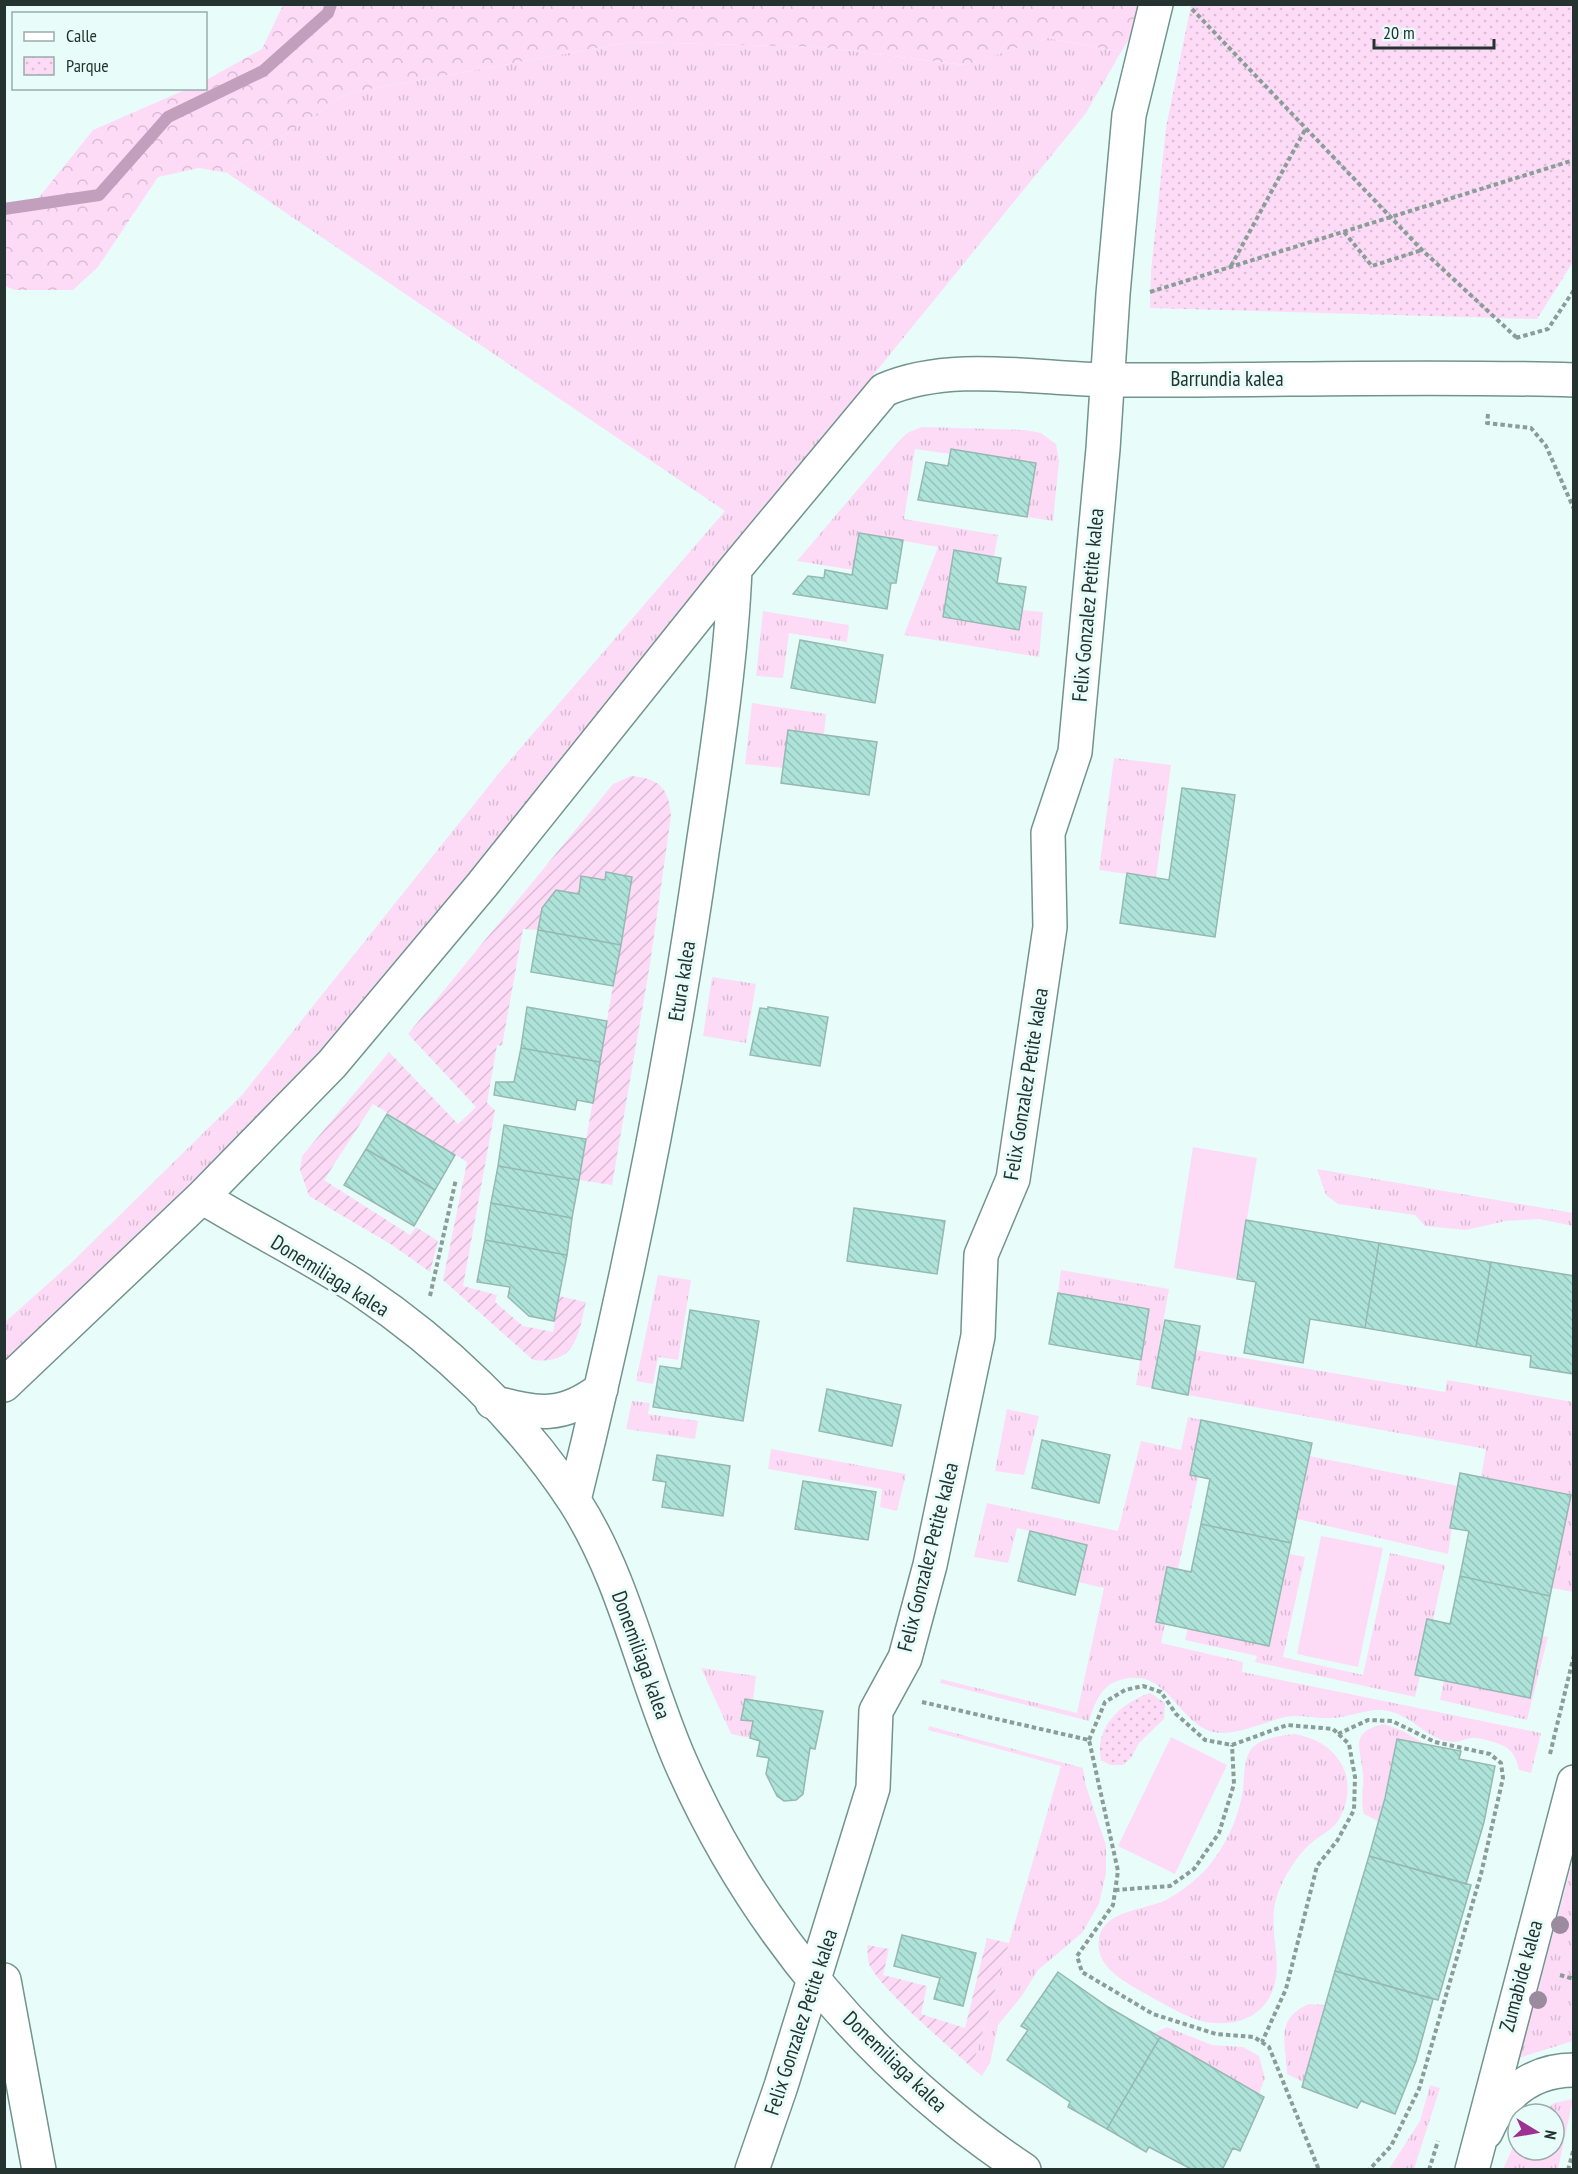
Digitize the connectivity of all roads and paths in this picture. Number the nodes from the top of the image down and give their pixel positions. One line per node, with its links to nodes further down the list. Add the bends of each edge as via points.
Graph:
1 (1156, 4): 11 (street, Felix Gonzalez Petite kalea, via 1129,115)
2 (1187, 4): 3 (path)
3 (1306, 128): 5 (path); 8 (path)
4 (1574, 160): 5 (path)
5 (1391, 217): 6 (path); 7 (path)
6 (1344, 232): 7 (path, via 1372,266); 8 (path)
7 (1422, 250): 10 (path)
8 (1231, 267): 9 (path)
9 (1139, 296)
10 (1517, 338)
11 (1107, 380): 12 (street, Barrundia kalea); 13 (street, Barrundia kalea, via 951,375 908,380 884,390); 28 (street, Felix Gonzalez Petite kalea, via 1075,752 1048,833 1050,927 1013,1179 981,1256 978,1336 930,1565 905,1658 876,1711 873,1788)
12 (1574, 380)
13 (735, 569): 15 (street, via 346,1048); 18 (street, Etura kalea, via 720,727 682,985 663,1098)
14 (456, 1179): 16 (path)
15 (202, 1197): 17 (street); 19 (street, Donemiliaga kalea, via 361,1290 425,1338)
16 (430, 1297)
17 (4, 1385)
18 (601, 1389): 19 (street, via 580,1405 556,1412 523,1410); 20 (street, Etura kalea)
19 (492, 1402): 20 (street, Donemiliaga kalea, via 520,1430)
20 (574, 1500): 28 (street, Donemiliaga kalea, via 620,1593 681,1764 744,1883)
21 (921, 1701): 23 (path)
22 (1338, 1734): 24 (path, via 1332,1729 1287,1725); 29 (path, via 1349,1744 1355,1777 1354,1810 1317,1866 1286,1989); 37 (path, via 1368,1720 1392,1720 1435,1742 1490,1754 1502,1763 1503,1778 1481,1874 1419,2089 1391,2146)
23 (1089, 1740): 24 (path, via 1106,1702 1125,1690 1143,1686 1161,1692 1176,1714 1205,1740); 26 (path, via 1111,1830 1118,1871)
24 (1232, 1745): 26 (path, via 1231,1794 1219,1833 1194,1869 1170,1886)
25 (1574, 1782): 32 (street, Zumabide kalea)
26 (1115, 1890): 29 (path, via 1113,1905 1077,1956 1082,1972 1153,2014 1216,2034 1254,2037)
27 (4, 1980): 33 (street)
28 (814, 1982): 34 (street, Felix Gonzalez Petite kalea); 35 (street, Donemiliaga kalea, via 875,2049 925,2094)
29 (1262, 2042): 36 (path, via 1269,2048)
30 (1574, 2070): 32 (street, via 1543,2075 1513,2091 1496,2110)
31 (1574, 2148): 38 (path)
32 (1476, 2156)
33 (39, 2169)
34 (752, 2169)
35 (1024, 2169)
36 (1319, 2169)
37 (1369, 2169)
38 (1568, 2169)

